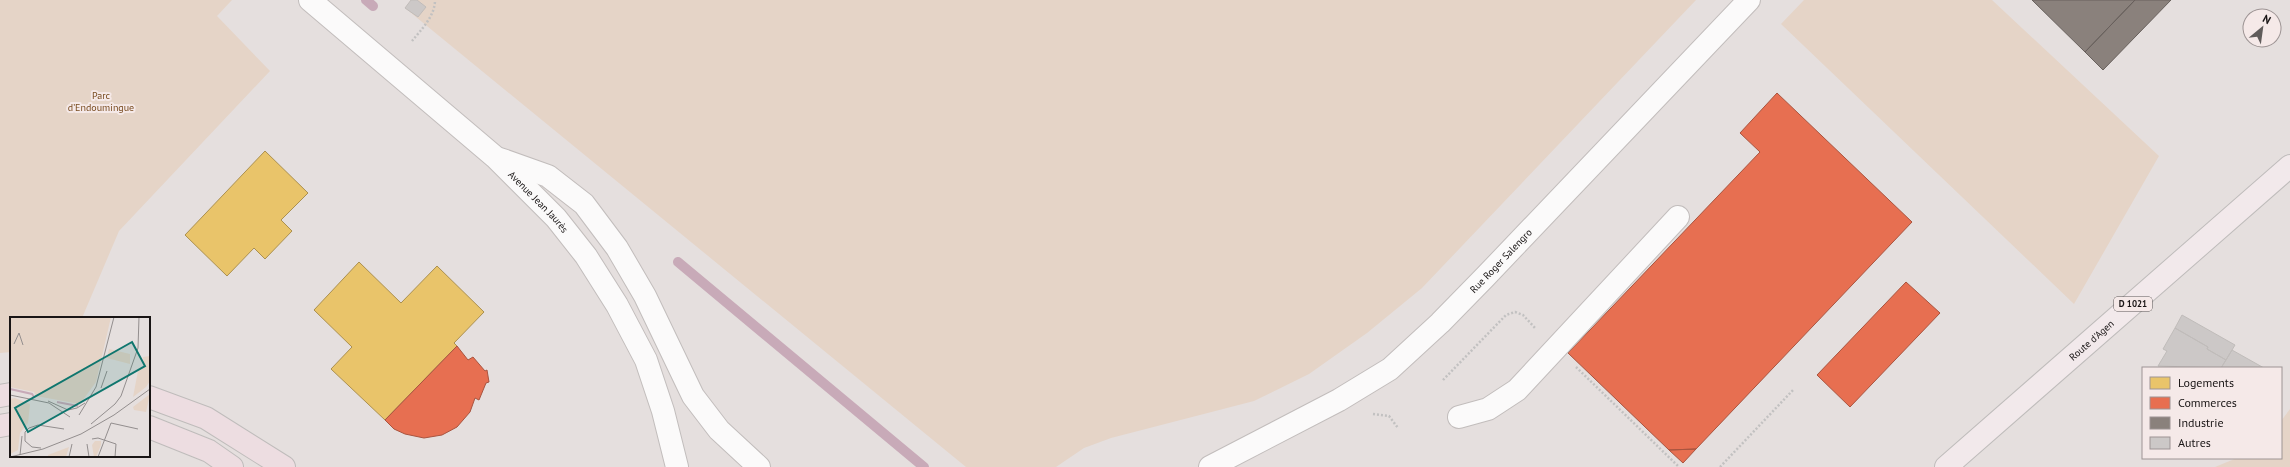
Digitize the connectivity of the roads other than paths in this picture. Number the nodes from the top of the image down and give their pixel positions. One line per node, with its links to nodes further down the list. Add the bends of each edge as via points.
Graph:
1 (310, 0): 3 (street, Avenue Jean Jaurès)
2 (1749, 0): 17 (street, Rue Roger Salengro, via 1485,277 1390,369 1339,400)
3 (495, 157): 15 (street, Avenue Jean Jaurès, via 556,218 586,256 617,305 646,360); 16 (street, via 548,176 584,204 617,248 645,296 693,396 719,430)
4 (2290, 166): 18 (main road, Route d'Agen / D 1021)
5 (1678, 217): 9 (street, via 1517,390 1488,409)
6 (10, 394): 7 (highway)
7 (0, 396)
8 (150, 397): 14 (highway, via 206,418)
9 (1459, 417)
10 (10, 424): 11 (highway)
11 (0, 426)
12 (150, 427): 13 (highway, via 210,451)
13 (232, 467)
14 (284, 467)
15 (678, 467)
16 (759, 467)
17 (1210, 467)
18 (1946, 467)

